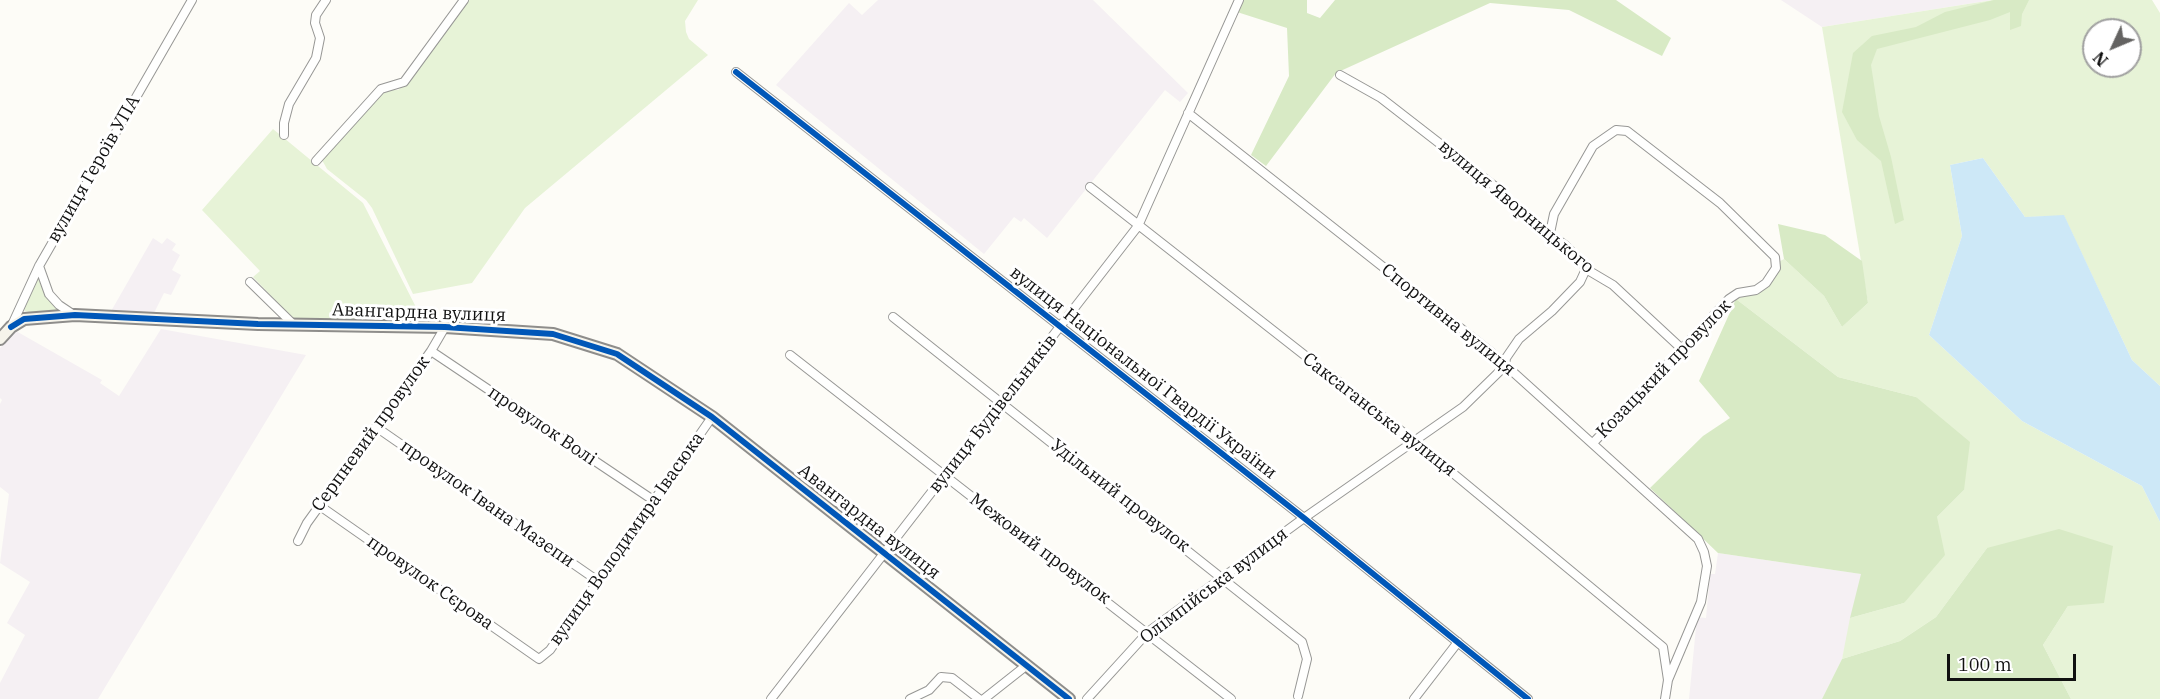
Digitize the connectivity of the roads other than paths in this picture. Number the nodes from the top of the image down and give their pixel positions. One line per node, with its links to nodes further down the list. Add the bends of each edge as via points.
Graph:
1 (192, 0): 13 (street, вулиця Героїв УПА)
2 (326, 0): 8 (street, via 316,15 320,38 316,58 289,105)
3 (464, 0): 9 (street, via 404,82 381,89)
4 (1239, 0): 7 (street, вулиця Будівельників)
5 (736, 72): 21 (street, вулиця Національної Гвардії України)
6 (1340, 75): 12 (street, вулиця Яворницького, via 1381,98)
7 (1188, 113): 11 (street, вулиця Будівельників); 26 (street, Спортивна вулиця)
8 (284, 135)
9 (316, 161)
10 (1090, 187): 11 (street, Саксаганська вулиця)
11 (1138, 226): 21 (street, вулиця Будівельників); 30 (street, Саксаганська вулиця)
12 (1550, 233): 14 (street, вулиця Яворницького); 23 (street, Козацький провулок, via 1554,214 1582,163 1593,146 1616,130 1627,131 1720,203 1772,253 1776,268 1760,288 1729,299)
13 (39, 266): 16 (street, via 50,294); 19 (street, вулиця Героїв УПА)
14 (1586, 269): 23 (street, вулиця Яворницького, via 1613,285); 26 (street, Олімпійська вулиця, via 1563,300 1519,339)
15 (250, 282): 18 (street)
16 (75, 315): 18 (street, Авангардна вулиця); 19 (street, Авангардна вулиця, via 24,319)
17 (893, 317): 27 (street, Удільний провулок)
18 (293, 324): 20 (street, Авангардна вулиця)
19 (11, 327): 22 (street, вулиця Героїв УПА)
20 (445, 327): 24 (street, Серпневий провулок); 28 (street, Авангардна вулиця, via 553,334 616,354)
21 (1060, 327): 27 (street, вулиця Будівельників); 35 (street, вулиця Національної Гвардії України)
22 (0, 339)
23 (1683, 350): 31 (street, Козацький провулок)
24 (431, 351): 29 (street, Серпневий провулок); 33 (street, провулок Волі)
25 (790, 355): 32 (street, Межовий провулок)
26 (1505, 366): 30 (street, Олімпійська вулиця, via 1463,407); 31 (street, Спортивна вулиця)
27 (1001, 402): 32 (street, вулиця Будівельників); 38 (street, Удільний провулок)
28 (712, 417): 33 (street, вулиця Володимира Івасюка); 37 (street, Авангардна вулиця)
29 (376, 427): 34 (street, Серпневий провулок); 39 (street, провулок Івана Мазепи)
30 (1414, 441): 35 (street, Олімпійська вулиця); 44 (street, Саксаганська вулиця, via 1663,647)
31 (1593, 443): 44 (street, Спортивна вулиця, via 1698,540 1704,552 1707,566 1701,602)
32 (944, 476): 37 (street, вулиця Будівельників); 40 (street, Межовий провулок)
33 (653, 500): 39 (street, вулиця Володимира Івасюка)
34 (320, 506): 36 (street, Серпневий провулок); 42 (street, провулок Сєрова)
35 (1304, 518): 38 (street, Олімпійська вулиця); 41 (street, вулиця Національної Гвардії України)
36 (298, 541)
37 (885, 552): 43 (street, Авангардна вулиця); 46 (street, вулиця Будівельників)
38 (1223, 577): 40 (street, Олімпійська вулиця); 45 (street, Удільний провулок, via 1302,642 1307,659)
39 (598, 581): 42 (street, вулиця Володимира Івасюка, via 550,650)
40 (1148, 632): 51 (street, Олімпійська вулиця); 52 (street, Межовий провулок)
41 (1458, 642): 53 (street); 54 (street, вулиця Національної Гвардії України)
42 (539, 659)
43 (1027, 665): 49 (street); 50 (street, Авангардна вулиця)
44 (1668, 680): 55 (street)
45 (1297, 698)
46 (771, 699)
47 (910, 699): 48 (street, via 929,690 941,677 952,678)
48 (979, 699)
49 (984, 699)
50 (1069, 699)
51 (1087, 699)
52 (1231, 699)
53 (1414, 699)
54 (1528, 699)
55 (1665, 699)

